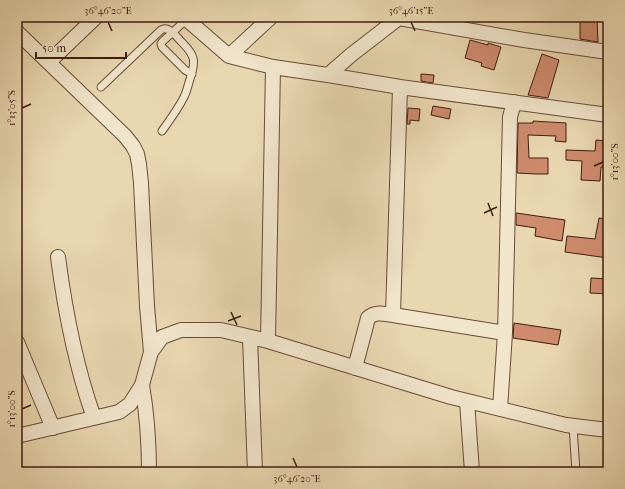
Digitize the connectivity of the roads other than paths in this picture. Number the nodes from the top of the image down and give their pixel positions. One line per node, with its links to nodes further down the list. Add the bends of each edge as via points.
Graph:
1 (96, 17): 9 (street)
2 (271, 17): 8 (street)
3 (400, 17): 7 (street, via 524,40); 12 (street)
4 (185, 18): 6 (lane); 8 (street)
5 (17, 32): 9 (street)
6 (173, 32): 11 (lane, via 193,56); 11 (lane, via 162,42 162,47); 13 (lane, via 168,28 161,30)
7 (608, 52)
8 (229, 56): 10 (street)
9 (48, 62): 24 (street, via 125,136 137,154 142,183)
10 (273, 67): 12 (street); 22 (street)
11 (192, 74): 17 (lane, via 179,106)
12 (328, 75): 14 (street)
13 (101, 86)
14 (400, 87): 15 (street); 19 (street)
15 (514, 102): 16 (street); 20 (street, via 510,117)
16 (608, 115)
17 (162, 131)
18 (58, 257): 29 (street, via 62,294 86,397)
19 (393, 315): 20 (street); 25 (street, via 378,313 368,318)
20 (505, 333): 28 (street)
21 (250, 337): 22 (street); 24 (street, via 221,330 181,330 162,337); 35 (street)
22 (268, 341): 25 (street)
23 (17, 342): 31 (street)
24 (151, 352): 26 (street)
25 (355, 368): 27 (street)
26 (142, 385): 29 (street, via 130,404 119,412); 34 (street, via 149,437)
27 (467, 401): 28 (street); 36 (street)
28 (500, 409): 30 (street)
29 (94, 418): 31 (street)
30 (573, 426): 32 (street); 37 (lane)
31 (53, 428): 33 (street)
32 (608, 430)
33 (17, 436)
34 (149, 472)
35 (255, 472)
36 (472, 472)
37 (576, 472)

